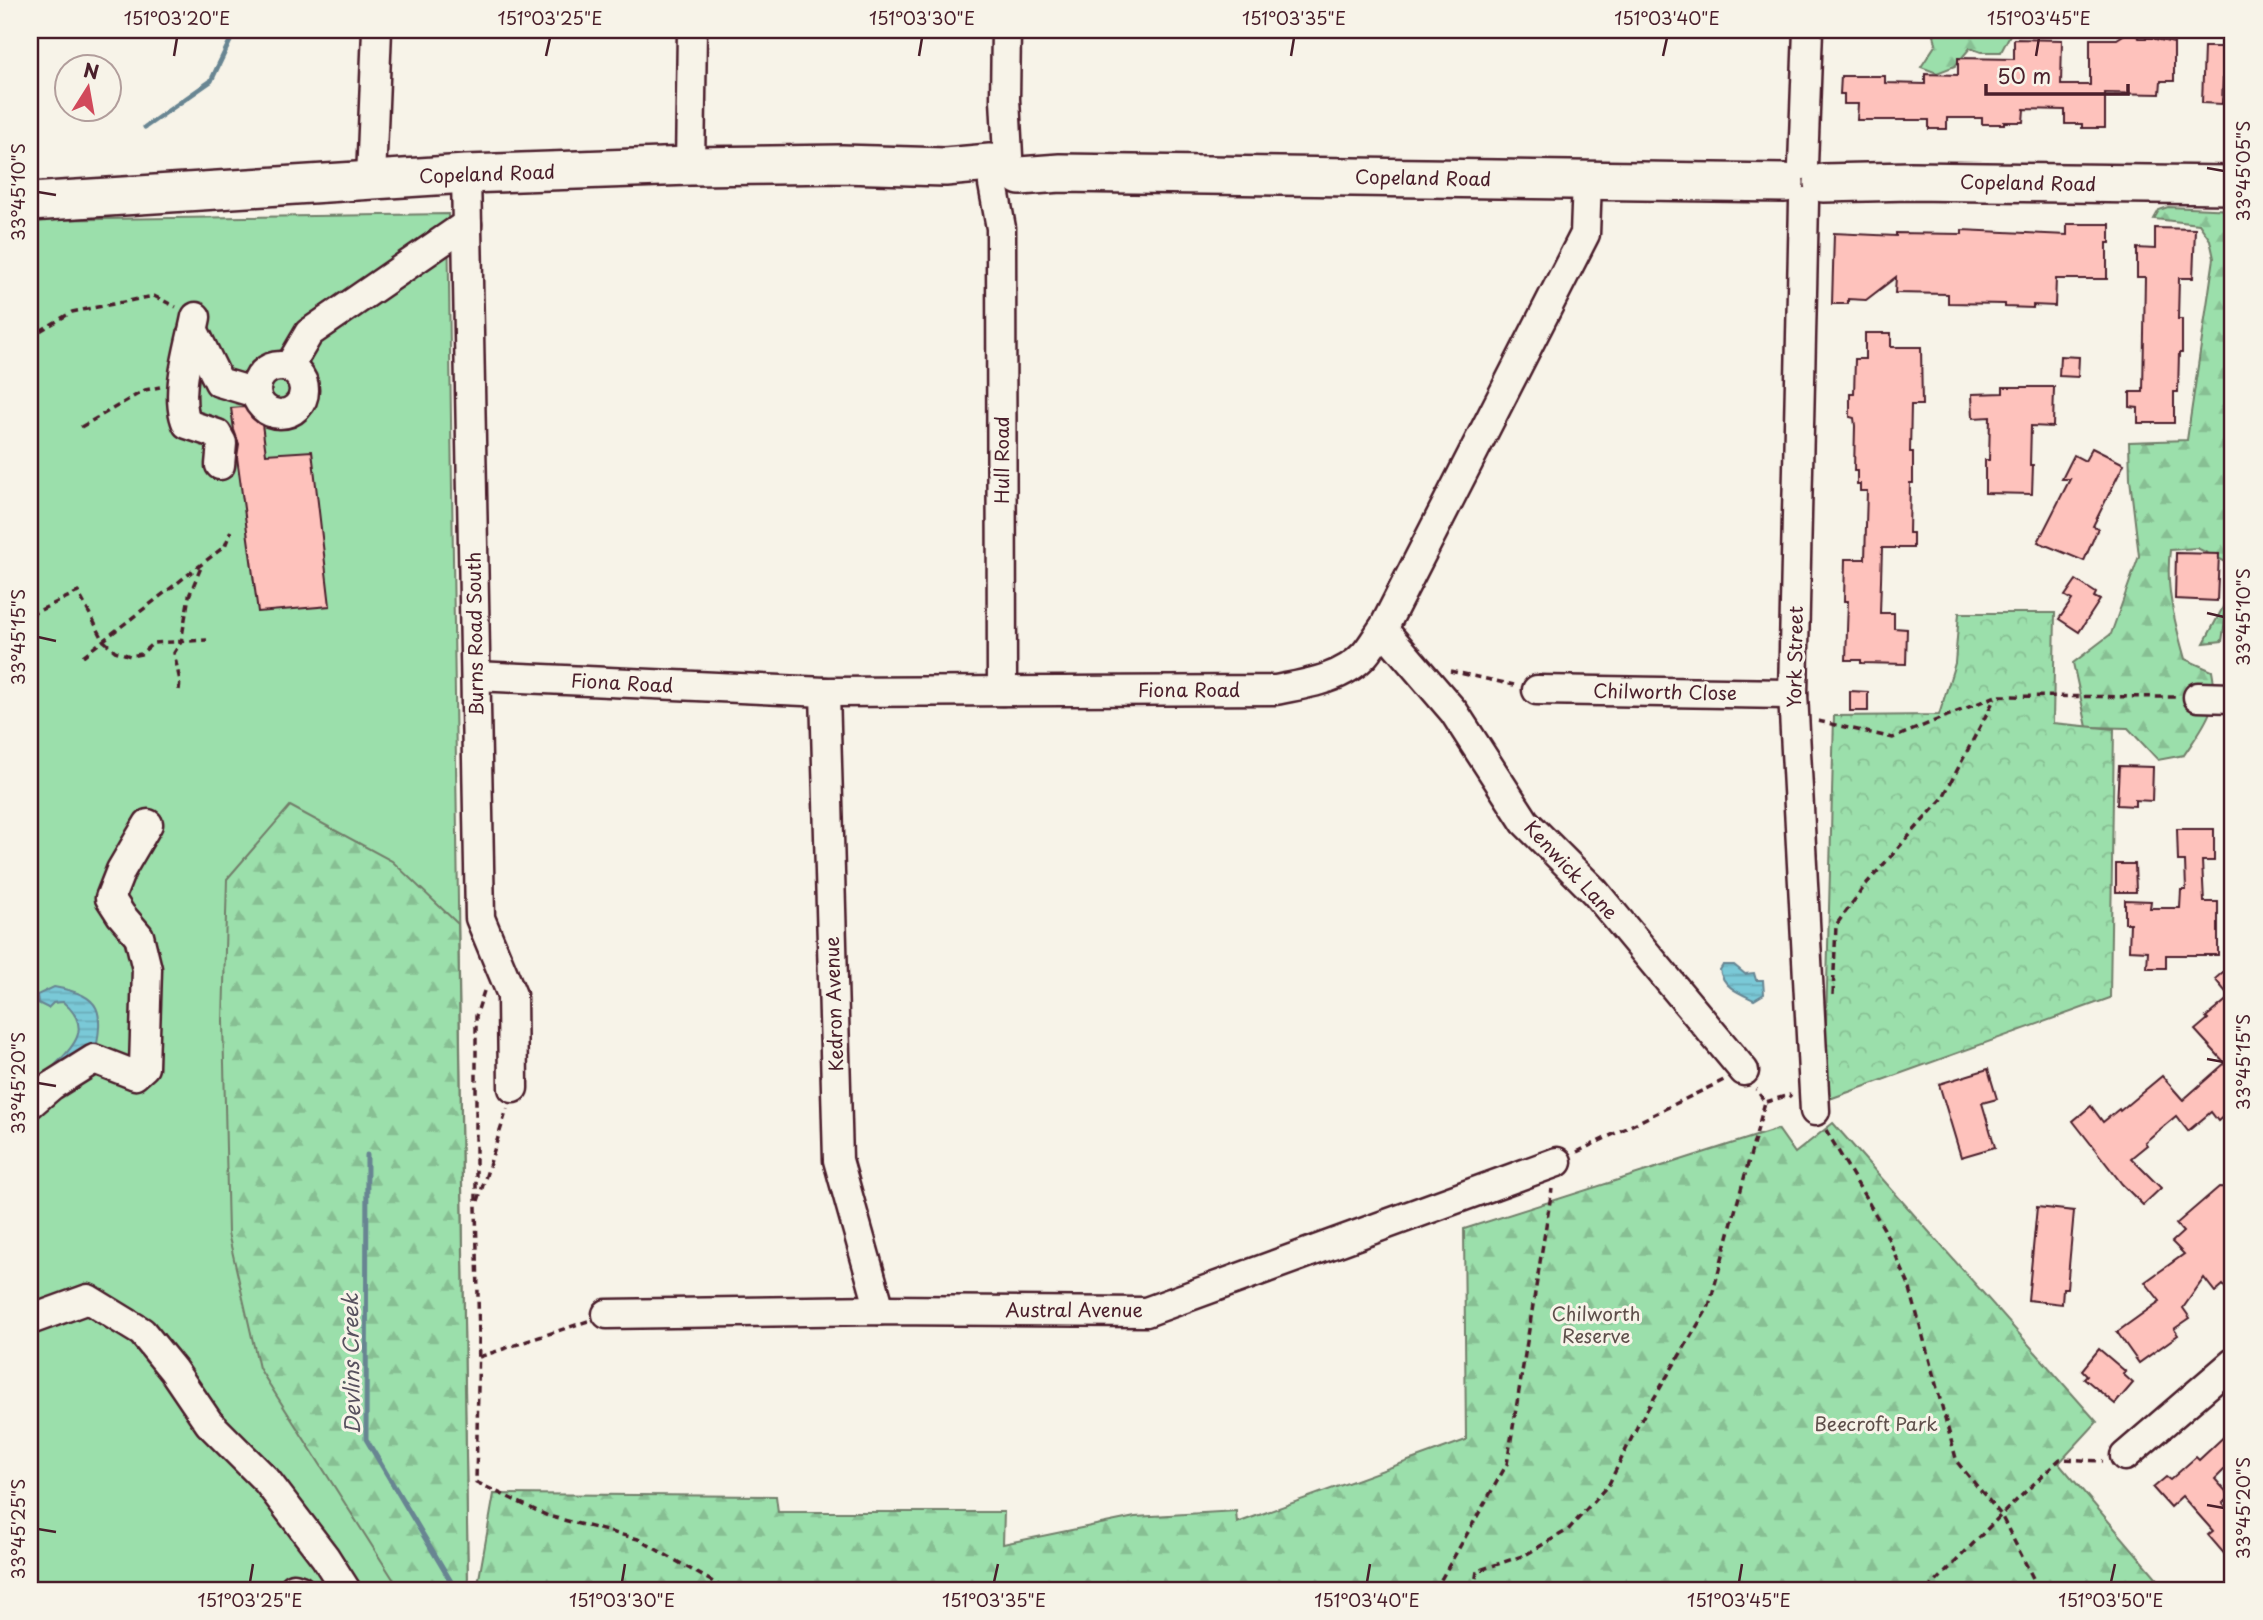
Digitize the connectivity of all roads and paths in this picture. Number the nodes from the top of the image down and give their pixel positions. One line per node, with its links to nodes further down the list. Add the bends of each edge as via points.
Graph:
1 (377, 30): 8 (street)
2 (692, 30): 5 (street)
3 (1006, 30): 6 (street, Hull Road)
4 (1808, 30): 10 (street, York Street)
5 (690, 166): 6 (main road, Copeland Road, via 842,164); 7 (main road, Copeland Road)
6 (1003, 171): 9 (main road, Copeland Road); 34 (street, Hull Road)
7 (466, 174): 8 (main road, Copeland Road); 13 (street, Burns Road South)
8 (371, 179): 12 (main road, Copeland Road)
9 (1587, 180): 10 (main road, Copeland Road); 25 (street, Fiona Road, via 1585,234)
10 (1804, 183): 11 (main road, Copeland Road); 39 (street, York Street)
11 (2233, 185)
12 (30, 202)
13 (467, 224): 16 (street, via 309,333); 31 (street, Burns Road South)
14 (195, 324): 15 (path, via 154,296 72,312); 17 (street); 19 (street)
15 (30, 337)
16 (289, 367): 18 (street, via 265,371); 18 (street, via 304,384 299,406 285,414 270,412)
17 (219, 382): 18 (street); 19 (street)
18 (256, 393)
19 (182, 400): 20 (path, via 154,387); 21 (street, via 187,424 217,435 222,443)
20 (81, 427)
21 (220, 465)
22 (231, 531): 23 (path, via 225,546)
23 (203, 563): 27 (path); 28 (path, via 189,597)
24 (30, 615): 27 (path, via 78,592)
25 (1384, 626): 34 (street, Fiona Road, via 1365,655 1338,674 1275,690); 43 (street, Kenwick Lane, via 1454,712 1525,822 1595,892)
26 (207, 640): 28 (path)
27 (104, 641): 28 (path, via 130,656 141,654 153,643); 29 (path)
28 (181, 642): 32 (path, via 174,653)
29 (83, 656)
30 (1448, 671): 33 (path)
31 (476, 676): 35 (street, Fiona Road); 41 (street, Burns Road South, via 480,918)
32 (179, 690)
33 (1537, 690): 39 (street, Chilworth Close)
34 (1002, 691): 35 (street, Fiona Road)
35 (825, 692): 50 (street, Kedron Avenue, via 838,1160)
36 (1996, 696): 37 (path); 39 (path, via 1893,737); 42 (path, via 1942,799 1836,925 1835,993)
37 (2198, 697): 38 (street)
38 (2233, 698)
39 (1793, 705): 42 (street, York Street)
40 (148, 824): 46 (street, via 110,898 139,936 147,969 144,1068 135,1075 94,1059)
41 (496, 956): 44 (street, Burns Road South, via 512,995); 49 (path, via 476,1016)
42 (1810, 1017): 47 (street, York Street)
43 (1744, 1071): 48 (path)
44 (513, 1088): 49 (path)
45 (1765, 1102): 60 (path, via 1709,1306 1638,1425 1609,1484 1568,1530 1525,1555 1477,1571)
46 (30, 1104)
47 (1815, 1111): 56 (path, via 1884,1229 1909,1286 1957,1462)
48 (1557, 1162): 50 (street, Austral Avenue, via 1146,1312); 59 (path, via 1507,1464)
49 (476, 1207): 53 (path)
50 (880, 1310): 51 (street, Austral Avenue)
51 (607, 1314): 53 (path)
52 (30, 1320): 57 (street, via 88,1299 142,1332 209,1423 267,1481)
53 (478, 1357): 58 (path, via 476,1482 548,1516 638,1539)
54 (2233, 1363): 55 (street)
55 (2117, 1458): 56 (path, via 2060,1460)
56 (2001, 1516): 61 (path); 62 (path)
57 (346, 1590)
58 (727, 1590)
59 (1435, 1590)
60 (1474, 1590)
61 (1928, 1590)
62 (2039, 1590)

